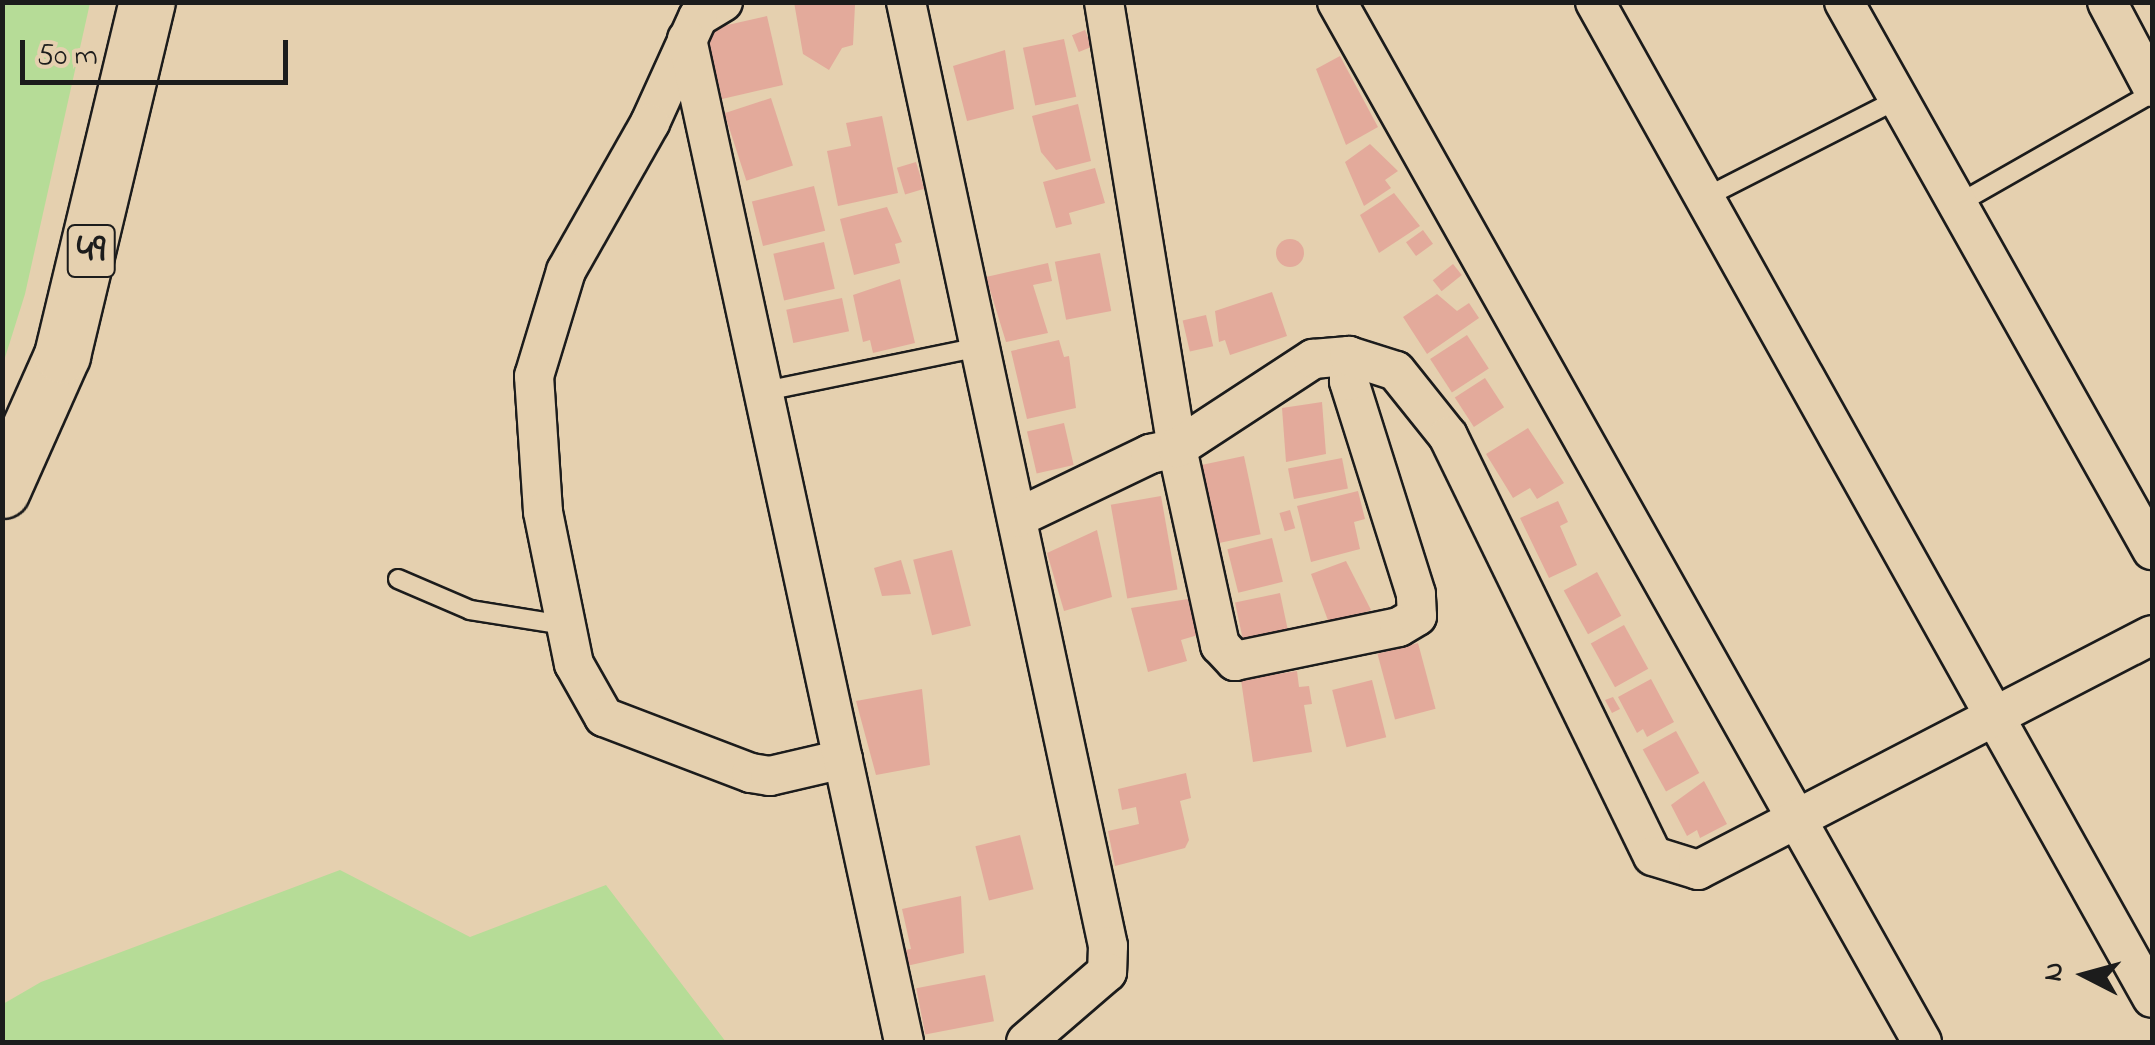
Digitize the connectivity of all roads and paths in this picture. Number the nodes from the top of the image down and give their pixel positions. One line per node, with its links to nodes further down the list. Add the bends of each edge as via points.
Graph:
1 (147, 2): 18 (main road, 49, via 62,356)
2 (723, 2): 9 (street, via 698,17)
3 (906, 2): 14 (street)
4 (1104, 2): 17 (street)
5 (1337, 2): 26 (street)
6 (1595, 2): 12 (street)
7 (1844, 2): 11 (street)
8 (2107, 2): 10 (street)
9 (687, 39): 16 (street); 22 (street, via 650,123 566,271 534,376 543,512)
10 (2152, 90): 13 (lane)
11 (1898, 99): 12 (lane); 13 (street)
12 (1708, 196): 24 (street)
13 (1956, 204): 20 (street)
14 (978, 347): 16 (lane); 19 (street)
15 (1348, 356): 17 (street, via 1312,359); 17 (street, via 1349,381 1416,594 1418,616 1410,623 1244,660 1227,658); 26 (street, via 1396,371 1448,436 1653,856 1698,870)
16 (765, 392): 25 (street)
17 (1176, 448): 19 (street)
18 (2, 490)
19 (1017, 518): 29 (street, via 1108,946 1107,972)
20 (2152, 550)
21 (398, 579): 22 (lane, via 470,610)
22 (565, 625): 25 (street, via 574,664 604,717 751,773 770,776)
23 (2152, 635): 24 (street)
24 (1992, 716): 26 (street); 27 (street)
25 (842, 759): 28 (street)
26 (1797, 816): 30 (street)
27 (2152, 998)
28 (904, 1042)
29 (1026, 1042)
30 (1922, 1042)

